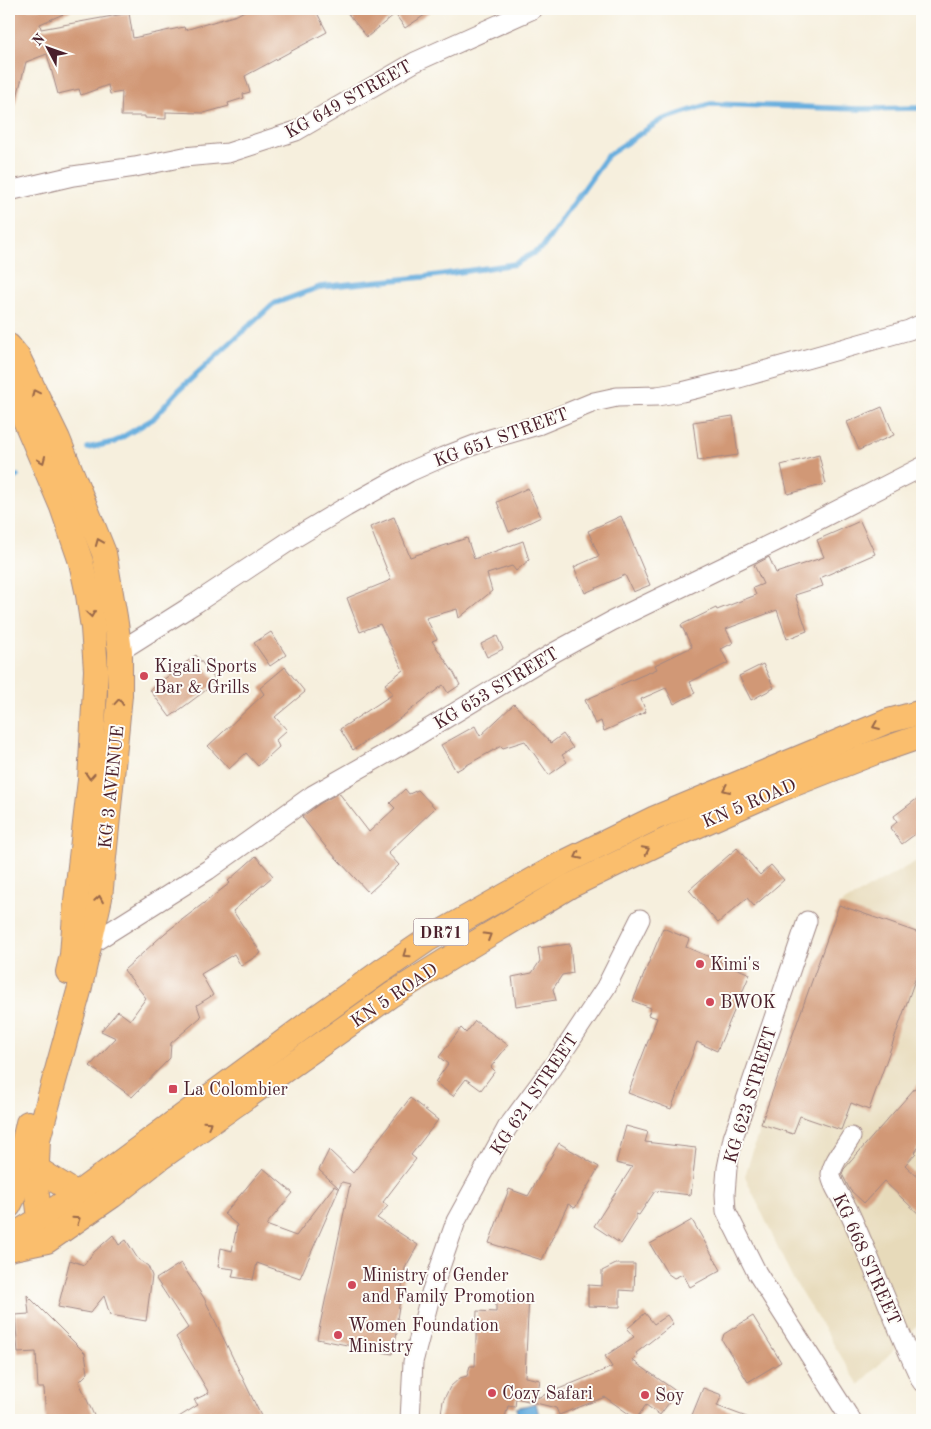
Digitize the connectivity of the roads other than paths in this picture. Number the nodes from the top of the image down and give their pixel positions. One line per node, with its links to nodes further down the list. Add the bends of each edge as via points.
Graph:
1 (532, 9): 2 (street, KG 649 STREET, via 415,62 296,131 228,153 184,157 73,176)
2 (9, 191)
3 (922, 324): 7 (street, KG 651 STREET, via 682,392 594,402 443,457 346,507)
4 (9, 346): 7 (main road, KG 3 AVENUE, one-way to 4, via 104,553 58,439)
5 (9, 383): 16 (main road, KG 3 AVENUE, one-way to 16, via 62,507 81,562 96,670 90,780 72,955)
6 (922, 467): 12 (street, KG 653 STREET, via 555,652 313,795 208,870)
7 (120, 651): 12 (main road, KG 3 AVENUE, one-way to 7, via 100,898 120,695)
8 (922, 712): 15 (main road, KN 5 ROAD / DR71, one-way to 15, via 888,721 655,818 563,863 435,935 324,1011)
9 (922, 736): 17 (main road, KN 5 ROAD / DR71, one-way to 9, via 112,1196 167,1153 391,995 570,886 779,790)
10 (640, 919): 22 (street, KG 621 STREET, via 606,987 507,1128 456,1221 431,1293 413,1362)
11 (807, 921): 23 (street, KG 623 STREET, via 733,1138 727,1168 726,1211 757,1273)
12 (89, 945): 14 (main road, KG 3 AVENUE, via 38,1139)
13 (851, 1137): 21 (street, KG 668 STREET, via 831,1174 868,1252)
14 (38, 1169): 15 (main road); 17 (main road, KG 3 AVENUE, via 36,1187)
15 (77, 1194): 17 (main road, KN 5 ROAD / DR71)
16 (9, 1206)
17 (40, 1234): 18 (main road, KN 5 ROAD / DR71); 19 (main road); 20 (main road, KN 5 ROAD / DR71)
18 (9, 1238)
19 (9, 1249)
20 (9, 1264)
21 (922, 1382)
22 (410, 1420)
23 (851, 1420)

